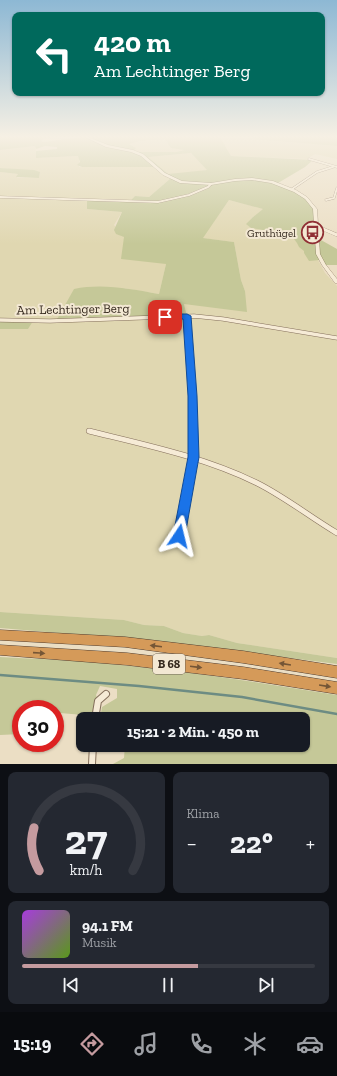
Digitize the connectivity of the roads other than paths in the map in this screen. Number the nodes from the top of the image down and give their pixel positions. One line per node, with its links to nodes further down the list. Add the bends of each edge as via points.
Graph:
1 (162, 173): 3 (street, via 191,184)
2 (316, 173): 5 (street)
3 (211, 184): 5 (street, via 252,179); 6 (street, via 208,188 189,195 158,202)
4 (337, 188): 7 (street, via 334,198)
5 (292, 189): 8 (street, via 306,198 315,209)
6 (1, 198)
7 (326, 200)
8 (316, 226): 9 (street); 10 (street, via 318,254)
9 (337, 236)
10 (337, 282)
11 (187, 316): 12 (street, Am Lechtinger Berg, via 50,321); 13 (street, Am Lechtinger Berg, via 223,319); 15 (street)
12 (0, 320)
13 (337, 338)
14 (89, 431): 15 (street)
15 (193, 457): 16 (street, via 258,484); 17 (street)
16 (337, 533)
17 (179, 536)
18 (0, 635): 20 (highway, B 68, one-way to 18, via 125,642)
19 (0, 650): 21 (highway, B 68, one-way to 21, via 127,659 243,673)
20 (337, 672)
21 (337, 688)
22 (106, 694): 23 (street, via 98,701)
23 (96, 712)
24 (93, 752): 25 (street)
25 (92, 764)

